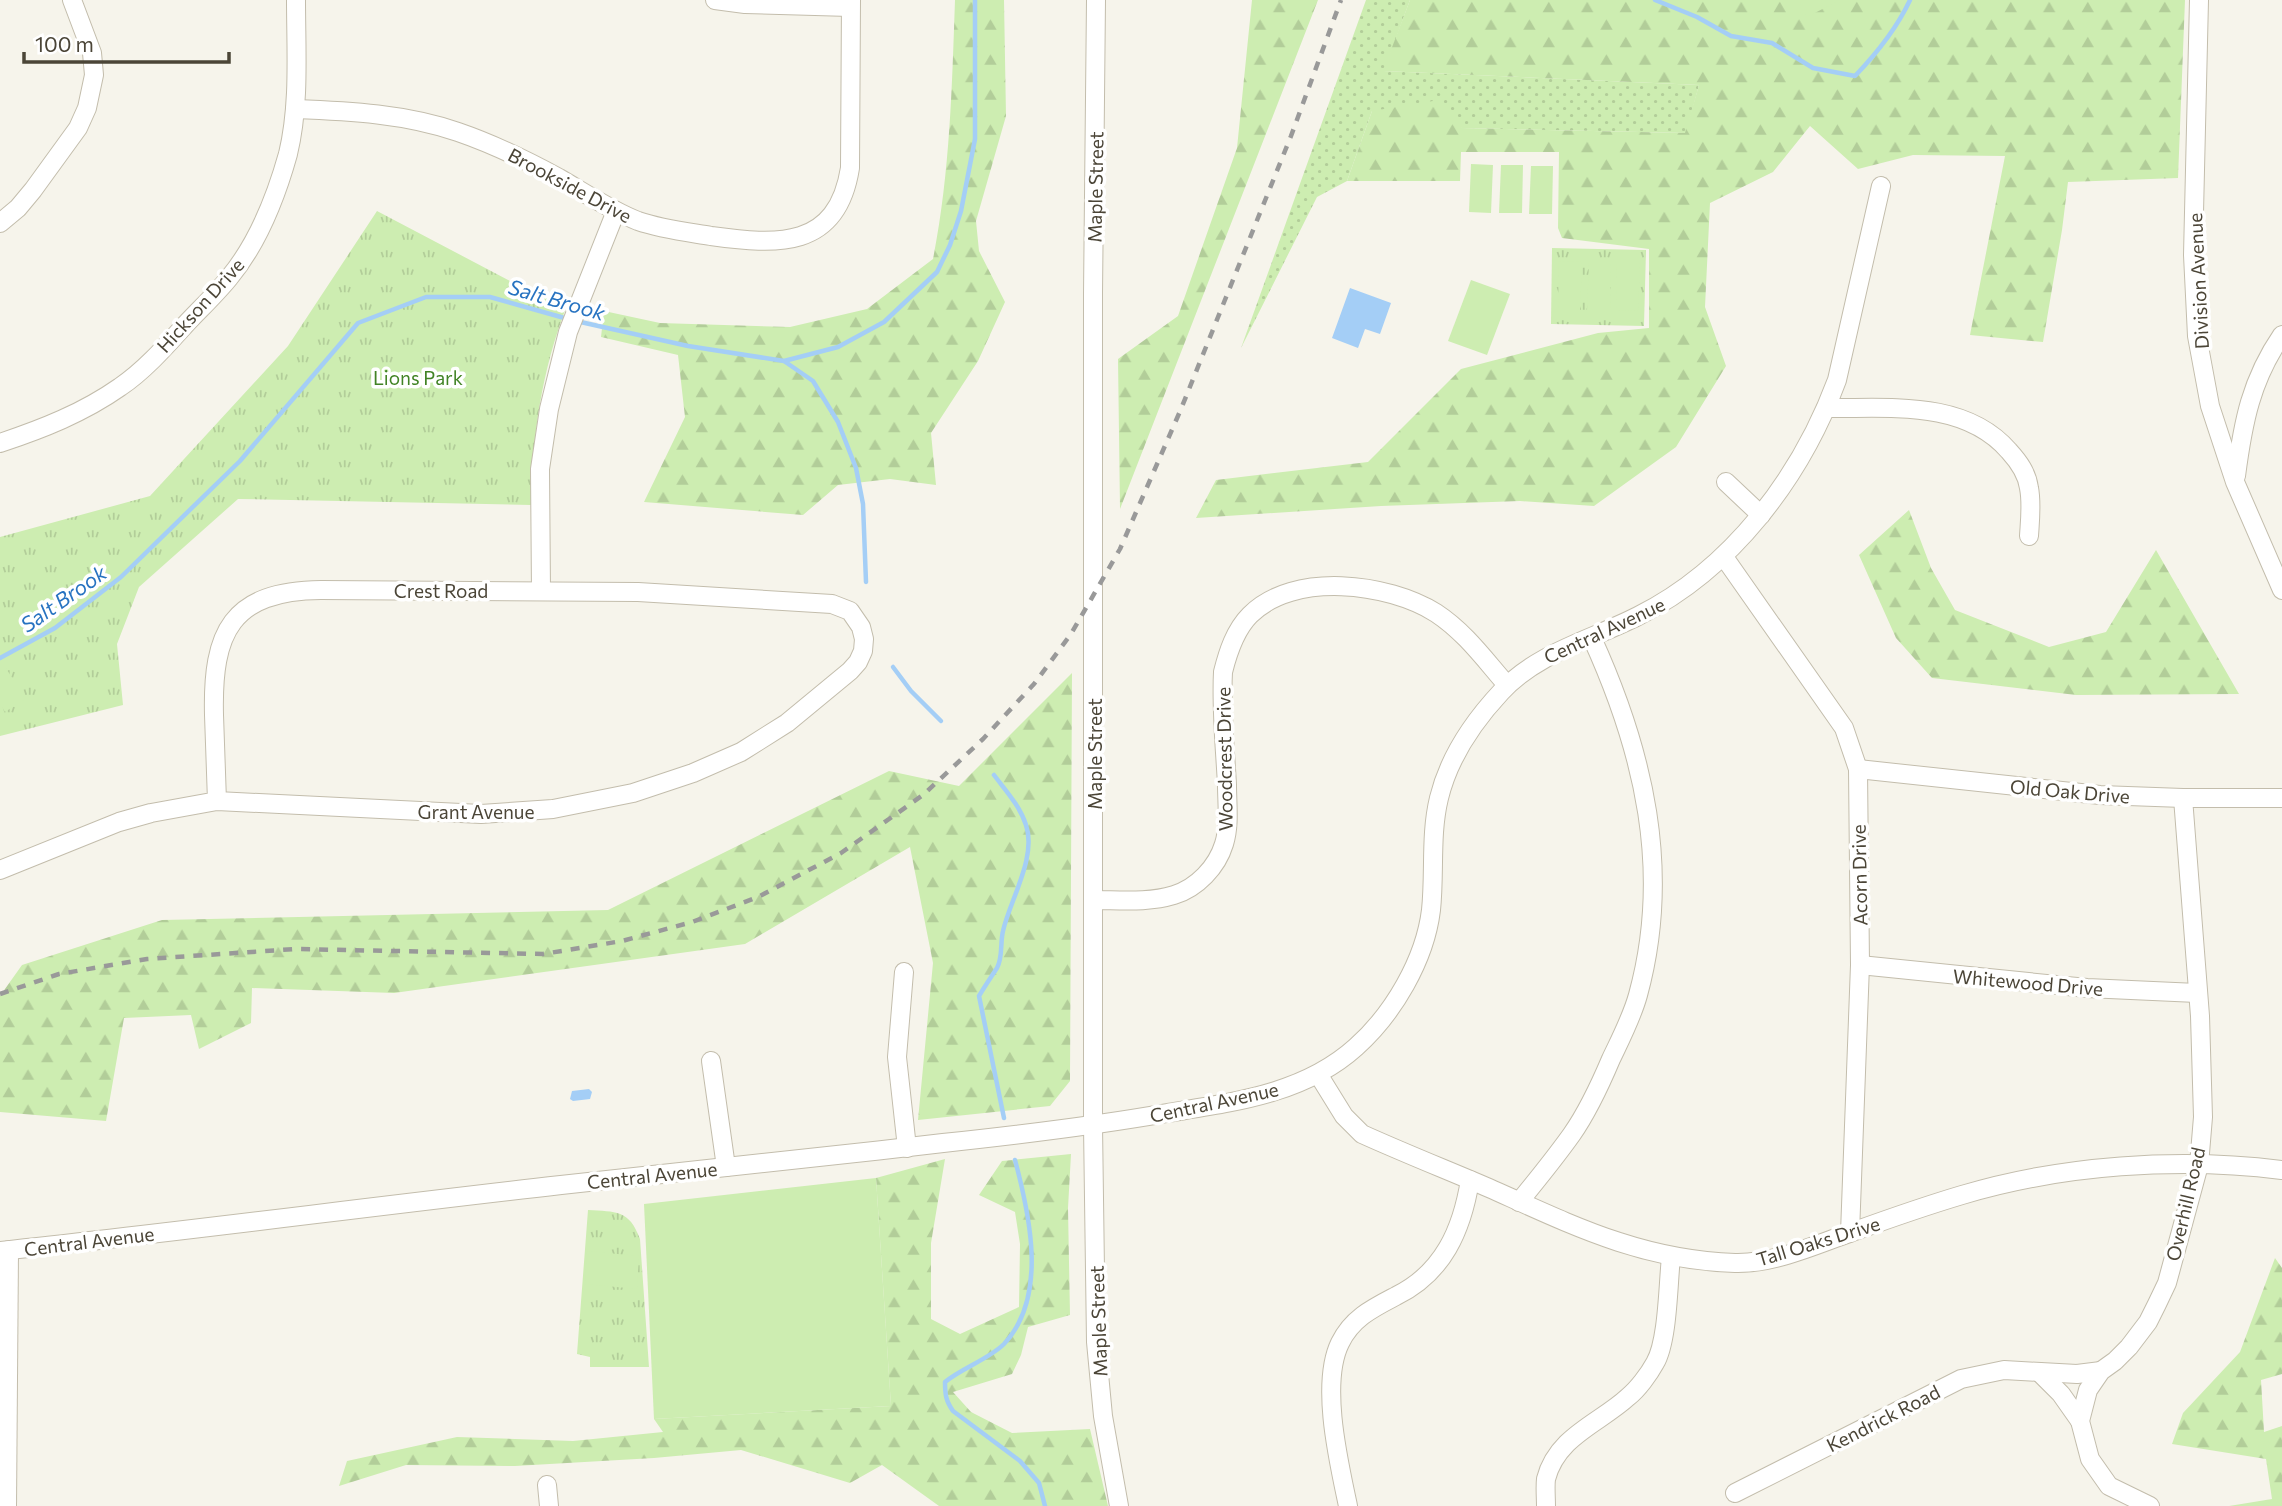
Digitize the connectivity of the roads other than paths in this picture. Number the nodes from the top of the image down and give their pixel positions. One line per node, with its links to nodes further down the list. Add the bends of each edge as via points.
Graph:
1 (72, 0): 10 (street, via 92,53 91,97 78,128 33,190)
2 (296, 0): 7 (street, Hickson Drive)
3 (715, 0): 6 (street)
4 (1096, 0): 29 (street, Maple Street)
5 (2199, 0): 15 (street, Division Avenue, via 2193,255 2197,336 2210,406)
6 (850, 4): 9 (street, Brookside Drive, via 850,168 842,199 822,225 801,237 769,242 686,232)
7 (295, 109): 9 (street, Brookside Drive, via 410,119 456,131 507,151); 13 (street, Hickson Drive, via 278,185 254,239 229,278 122,386 53,425)
8 (1881, 187): 12 (street, Central Avenue, via 1837,380)
9 (616, 211): 20 (street, via 568,332 549,409 540,469)
10 (0, 223)
11 (2282, 335): 15 (street, via 2251,392)
12 (1826, 408): 16 (street, Central Avenue, via 1799,460); 17 (street, via 1928,411 1971,422 1989,432 2025,472 2031,505)
13 (0, 443)
14 (1726, 482): 16 (street)
15 (2235, 482): 19 (street, Division Avenue)
16 (1761, 515): 18 (street, Central Avenue)
17 (2029, 536)
18 (1724, 557): 22 (street, Central Avenue, via 1673,598); 24 (street, Acorn Drive, via 1844,728)
19 (2282, 590)
20 (541, 591): 21 (street, Crest Road, via 638,592); 27 (street, Crest Road, via 298,590 251,605 227,630 215,663)
21 (841, 607): 27 (street, Grant Avenue, via 850,611 861,627 863,651 855,667 831,689 741,752 633,793 553,809 481,814)
22 (1592, 638): 23 (street, Central Avenue, via 1555,651); 41 (street, via 1630,733 1649,819 1653,857 1646,960 1637,998 1597,1092)
23 (1507, 685): 29 (street, Woodcrest Drive, via 1451,624 1405,598 1371,589 1335,587 1274,599 1239,628 1223,672 1228,819 1220,855 1203,878 1176,895); 34 (street, Central Avenue, via 1466,736 1440,793 1431,914 1406,983 1361,1042)
24 (1858, 769): 25 (street, Old Oak Drive, via 2100,795); 30 (street, Acorn Drive)
25 (2183, 799): 26 (street, Old Oak Drive); 32 (street, Overhill Road)
26 (2282, 799)
27 (217, 801): 28 (street, Grant Avenue, via 119,822)
28 (0, 870)
29 (1093, 900): 35 (street, Maple Street)
30 (1860, 965): 32 (street, Whitewood Drive, via 2087,988); 42 (street, Acorn Drive)
31 (904, 972): 36 (street, via 897,1056)
32 (2197, 993): 37 (street, Overhill Road, via 2203,1118)
33 (711, 1061): 38 (street)
34 (1318, 1074): 35 (street, Central Avenue, via 1253,1098); 40 (street, Tall Oaks Drive, via 1344,1116 1362,1133)
35 (1093, 1126): 36 (street, Central Avenue); 52 (street, Maple Street, via 1096,1342)
36 (906, 1148): 38 (street, Central Avenue)
37 (2199, 1165): 39 (street, Tall Oaks Drive); 42 (street, Tall Oaks Drive, via 2103,1168 2026,1179); 45 (street, Overhill Road, via 2167,1283 2148,1322)
38 (726, 1167): 43 (street, Central Avenue)
39 (2282, 1170)
40 (1470, 1180): 41 (street, Tall Oaks Drive); 53 (street, via 1459,1227 1439,1263 1409,1290 1359,1317 1337,1351 1332,1428)
41 (1520, 1202): 44 (street, Tall Oaks Drive, via 1592,1235)
42 (1850, 1233): 44 (street, Tall Oaks Drive, via 1762,1260 1737,1263)
43 (4, 1251): 50 (street)
44 (1671, 1257): 54 (street, via 1662,1348 1655,1363 1629,1397 1567,1442 1546,1480)
45 (2101, 1371): 46 (street, Kendrick Road); 47 (street, Overhill Road, via 2088,1390)
46 (2039, 1373): 47 (street); 49 (street, Kendrick Road, via 2004,1370 1961,1379)
47 (2080, 1421): 55 (street, via 2090,1459 2109,1486)
48 (547, 1485): 51 (street)
49 (1735, 1493)
50 (7, 1506)
51 (549, 1506)
52 (1119, 1506)
53 (1348, 1506)
54 (1546, 1506)
55 (2150, 1506)

